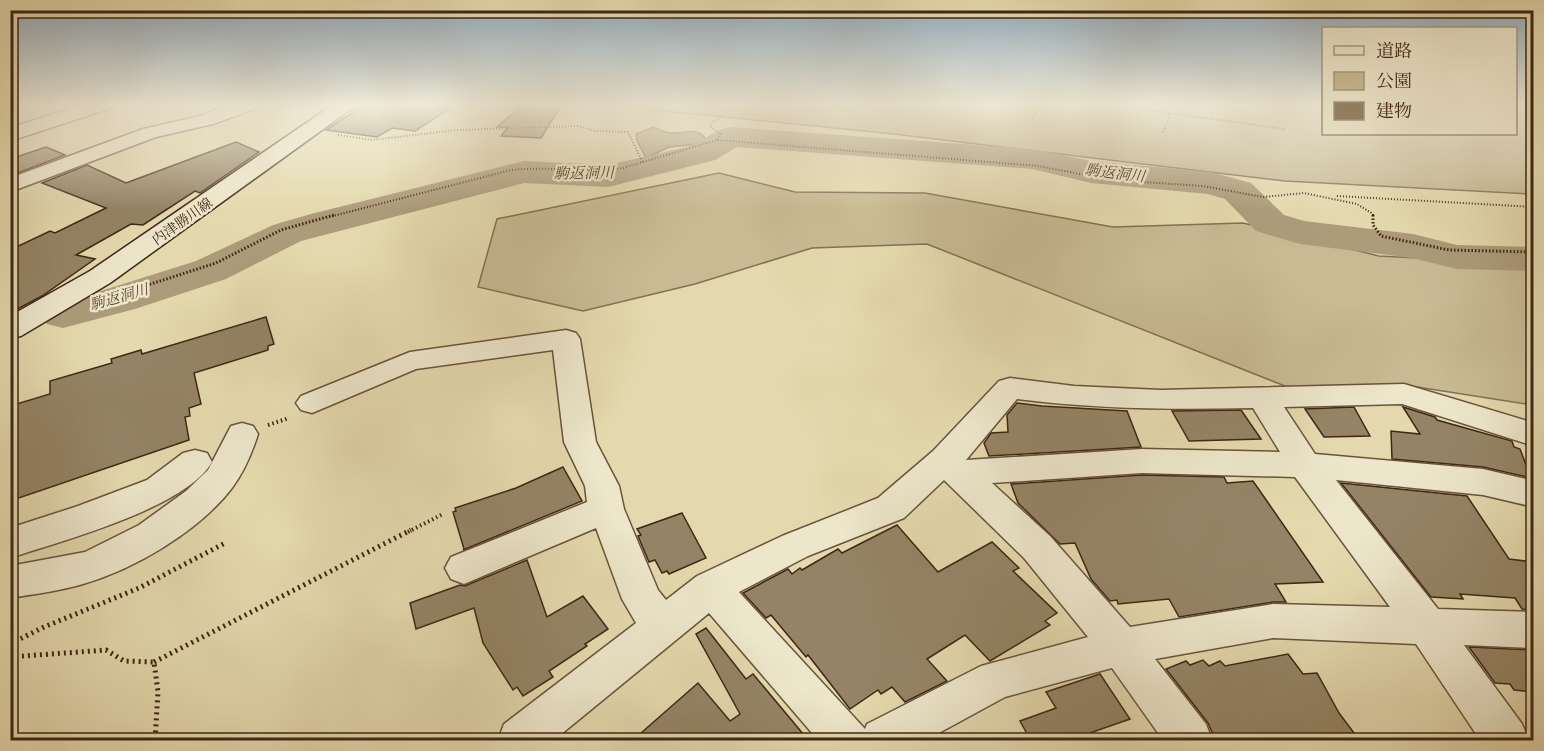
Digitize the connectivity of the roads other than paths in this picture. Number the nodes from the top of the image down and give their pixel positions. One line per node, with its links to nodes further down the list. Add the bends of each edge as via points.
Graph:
1 (136, 139): 3 (street)
2 (298, 139): 4 (main road, 内津勝川線, via 100,277)
3 (10, 186)
4 (10, 329)
5 (1262, 398): 8 (street, via 1404,394); 10 (street); 11 (street, via 1161,400 1010,388)
6 (312, 403): 13 (street, via 410,361 566,339 580,442 602,486)
7 (242, 434): 16 (street, via 220,480 154,534 108,559 56,576)
8 (1533, 435)
9 (195, 462): 14 (street, via 159,489)
10 (1305, 465): 11 (street, via 1142,461); 12 (street, via 1483,482); 18 (street)
11 (952, 466): 17 (street, via 891,508 795,546); 21 (street, via 1037,547)
12 (1533, 494)
13 (606, 509): 15 (street); 19 (street, via 642,599)
14 (10, 543)
15 (464, 568)
16 (10, 582)
17 (711, 588): 19 (street); 23 (street)
18 (1427, 626): 20 (street); 21 (street, via 1273,621); 26 (street)
19 (662, 627): 22 (street)
20 (1533, 630)
21 (1121, 646): 24 (street, via 996,680); 25 (street)
22 (520, 741)
23 (847, 741)
24 (883, 741)
25 (1190, 741)
26 (1506, 741)

